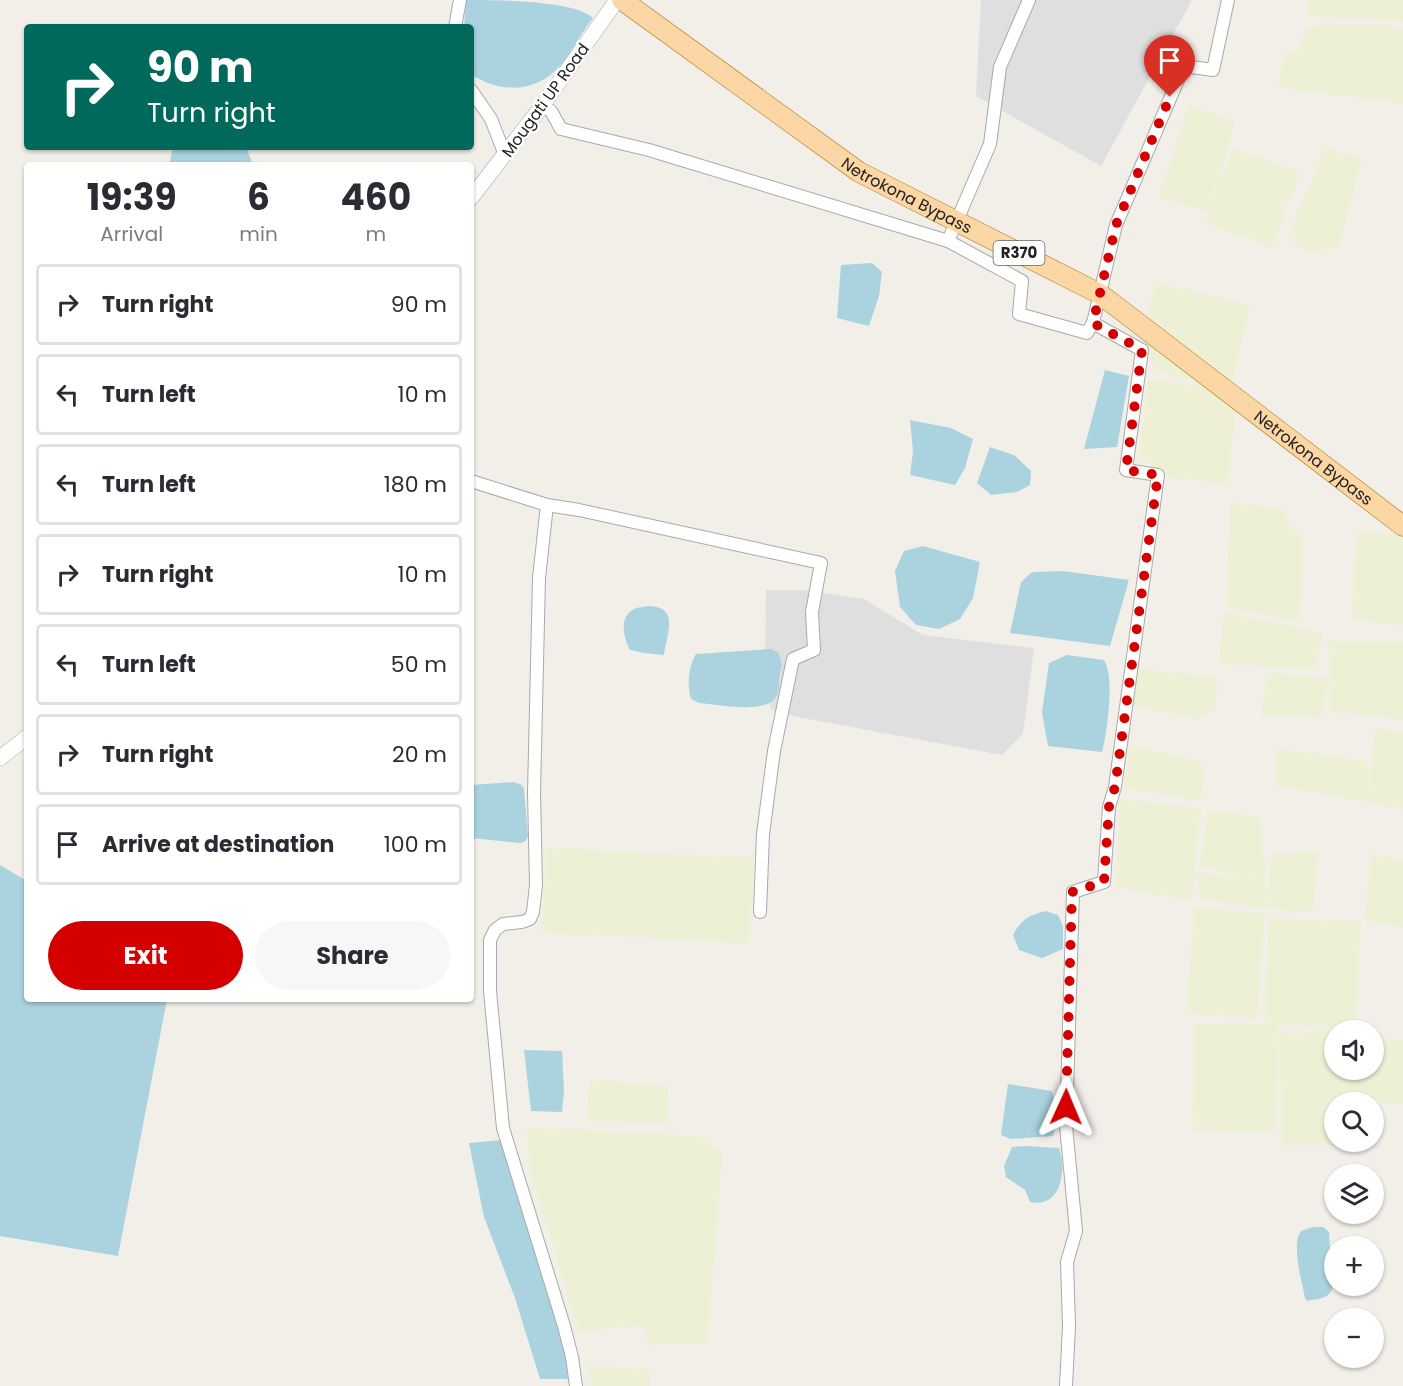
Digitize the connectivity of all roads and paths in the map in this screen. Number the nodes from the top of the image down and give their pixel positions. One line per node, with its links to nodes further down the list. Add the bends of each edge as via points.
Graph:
1 (460, 0): 6 (street)
2 (617, 0): 8 (street, Mougati UP Road)
3 (622, 0): 11 (main road, Netrokona Bypass / R370, via 859,172)
4 (1029, 0): 11 (street, via 1000,67 990,144)
5 (1228, 0): 13 (street, via 1213,70 1184,66 1167,103 1116,225)
6 (456, 24)
7 (474, 94): 9 (street, via 492,119)
8 (542, 106): 9 (street, Mougati UP Road); 12 (street, via 551,111 561,129 650,150)
9 (505, 154): 10 (street, Mougati UP Road)
10 (474, 194)
11 (957, 222): 12 (street); 13 (main road, Netrokona Bypass / R370)
12 (948, 241): 14 (street, via 1022,281 1019,314 1087,333)
13 (1100, 294): 14 (street); 17 (main road, Netrokona Bypass / R370)
14 (1093, 323): 22 (street, via 1142,350 1126,470 1158,475 1115,787 1109,807 1104,882 1072,892 1066,1126 1076,1231 1067,1262)
15 (474, 482): 16 (street)
16 (547, 505): 20 (street, via 821,563 812,612 814,650 793,659 774,751 763,834); 21 (street, via 539,578 534,912 530,919 503,924 495,930 490,940 490,992 503,1128 564,1326)
17 (1403, 526)
18 (24, 739): 19 (street)
19 (0, 758)
20 (760, 912)
21 (576, 1386)
22 (1066, 1386)

